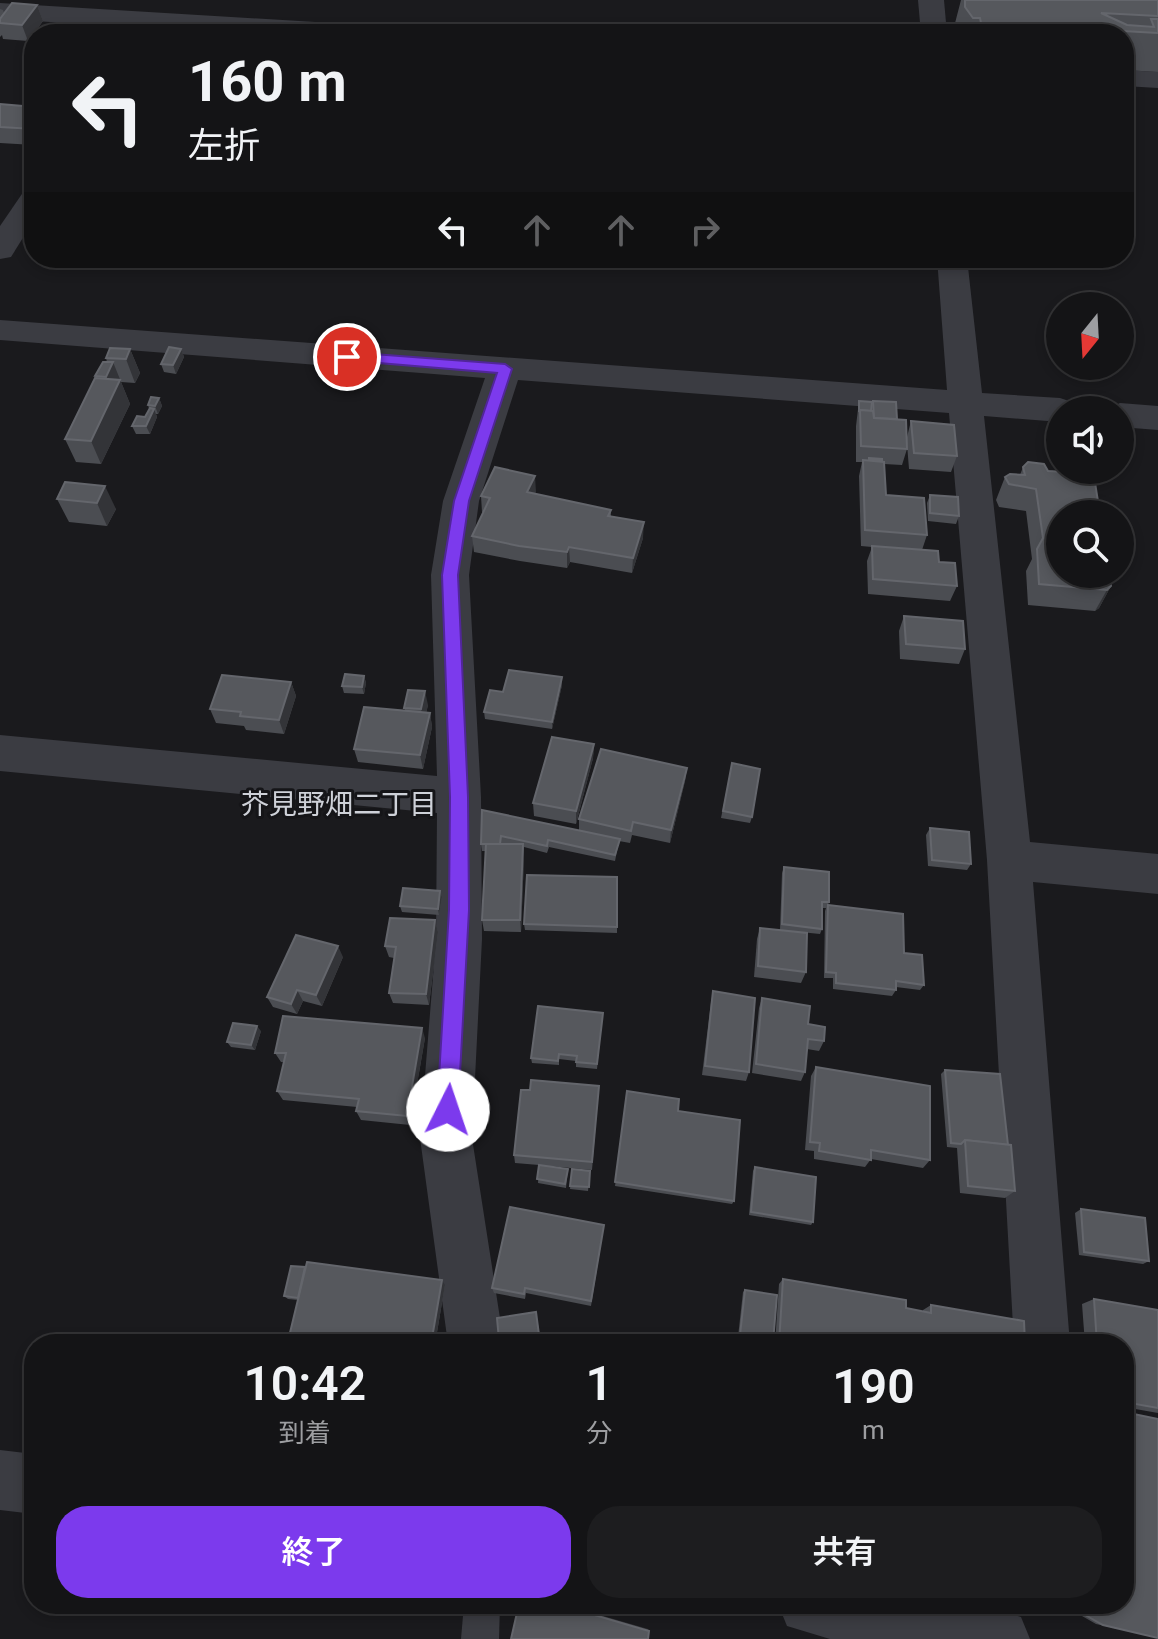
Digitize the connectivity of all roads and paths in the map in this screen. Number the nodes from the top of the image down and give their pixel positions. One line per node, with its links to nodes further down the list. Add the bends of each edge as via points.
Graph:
1 (931, 0): 5 (street)
2 (0, 11): 3 (street)
3 (148, 18): 4 (street)
4 (235, 24)
5 (933, 24)
6 (1134, 79): 7 (street)
7 (1158, 80)
8 (24, 213): 9 (street)
9 (0, 250)
10 (953, 268): 13 (street)
11 (0, 330): 12 (street)
12 (505, 369): 13 (street); 18 (street, via 461,501 450,575)
13 (964, 403): 14 (street); 19 (street)
14 (1046, 409)
15 (1134, 416): 16 (street)
16 (1158, 418)
17 (0, 753): 18 (street)
18 (459, 797): 21 (street, via 459,939 446,1138)
19 (1009, 860): 20 (street); 22 (street)
20 (1158, 874)
21 (475, 1334)
22 (1041, 1334)
23 (0, 1480): 24 (street)
24 (24, 1483)
25 (481, 1614): 28 (lane)
26 (863, 1614): 29 (street)
27 (1013, 1614): 30 (street)
28 (480, 1639)
29 (999, 1639)
30 (1007, 1639)

